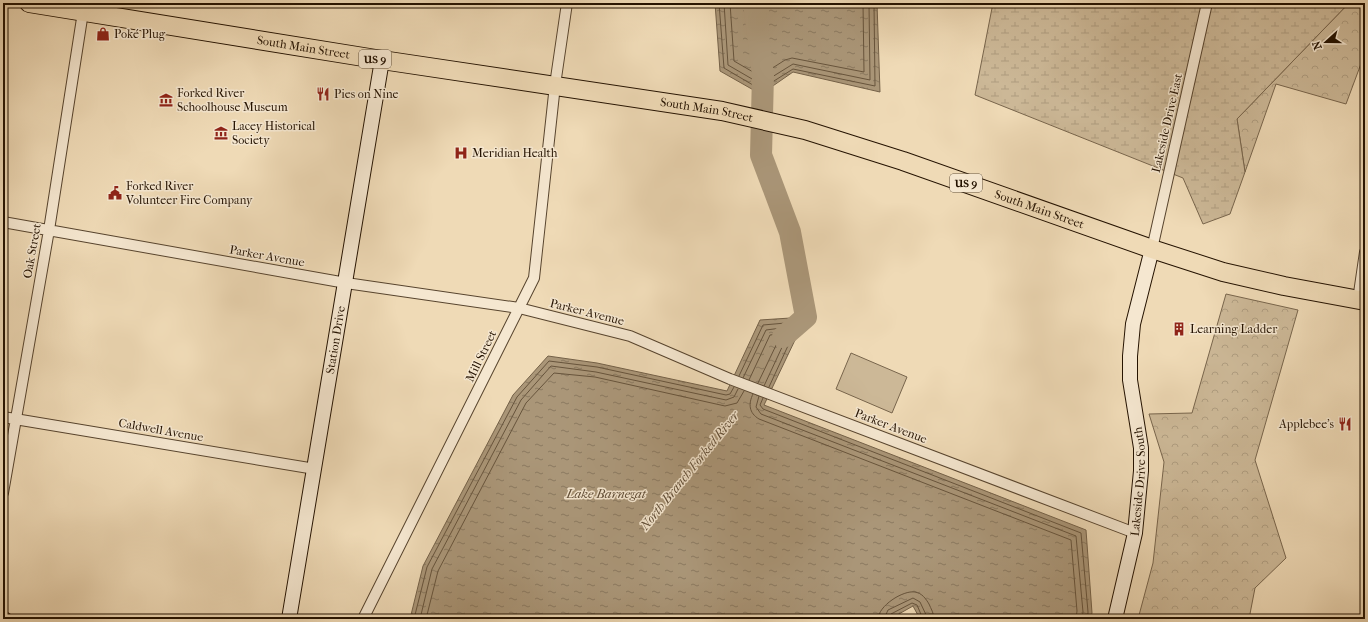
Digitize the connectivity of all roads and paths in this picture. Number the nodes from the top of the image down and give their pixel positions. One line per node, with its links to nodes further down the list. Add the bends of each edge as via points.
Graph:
1 (29, 3): 4 (highway, South Main Street / US 9)
2 (567, 3): 6 (street, Mill Street)
3 (1207, 3): 9 (street, Lakeside Drive East)
4 (83, 12): 5 (highway, South Main Street / US 9); 8 (street, Oak Street)
5 (382, 60): 6 (highway, South Main Street / US 9); 11 (street, Station Drive)
6 (554, 85): 9 (highway, South Main Street / US 9, via 722,111 805,130 903,161); 13 (street, Mill Street, via 534,278)
7 (3, 222): 8 (street, Parker Avenue)
8 (49, 230): 11 (street, Parker Avenue); 15 (street, Oak Street)
9 (1152, 249): 12 (highway, South Main Street / US 9, via 1224,272); 18 (street, Lakeside Drive South, via 1134,324 1130,356 1130,380 1141,448)
10 (1365, 252): 12 (street)
11 (346, 283): 13 (street, Parker Avenue); 16 (street, Station Drive)
12 (1361, 300)
13 (519, 308): 18 (street, Parker Avenue, via 630,336 730,379); 20 (street, Mill Street)
14 (3, 417): 15 (street, Caldwell Avenue)
15 (16, 419): 16 (street, Caldwell Avenue); 17 (street, Oak Street)
16 (315, 470): 19 (street, Station Drive)
17 (3, 493)
18 (1135, 533): 21 (street, Lakeside Drive South)
19 (289, 619)
20 (363, 619)
21 (1115, 619)

